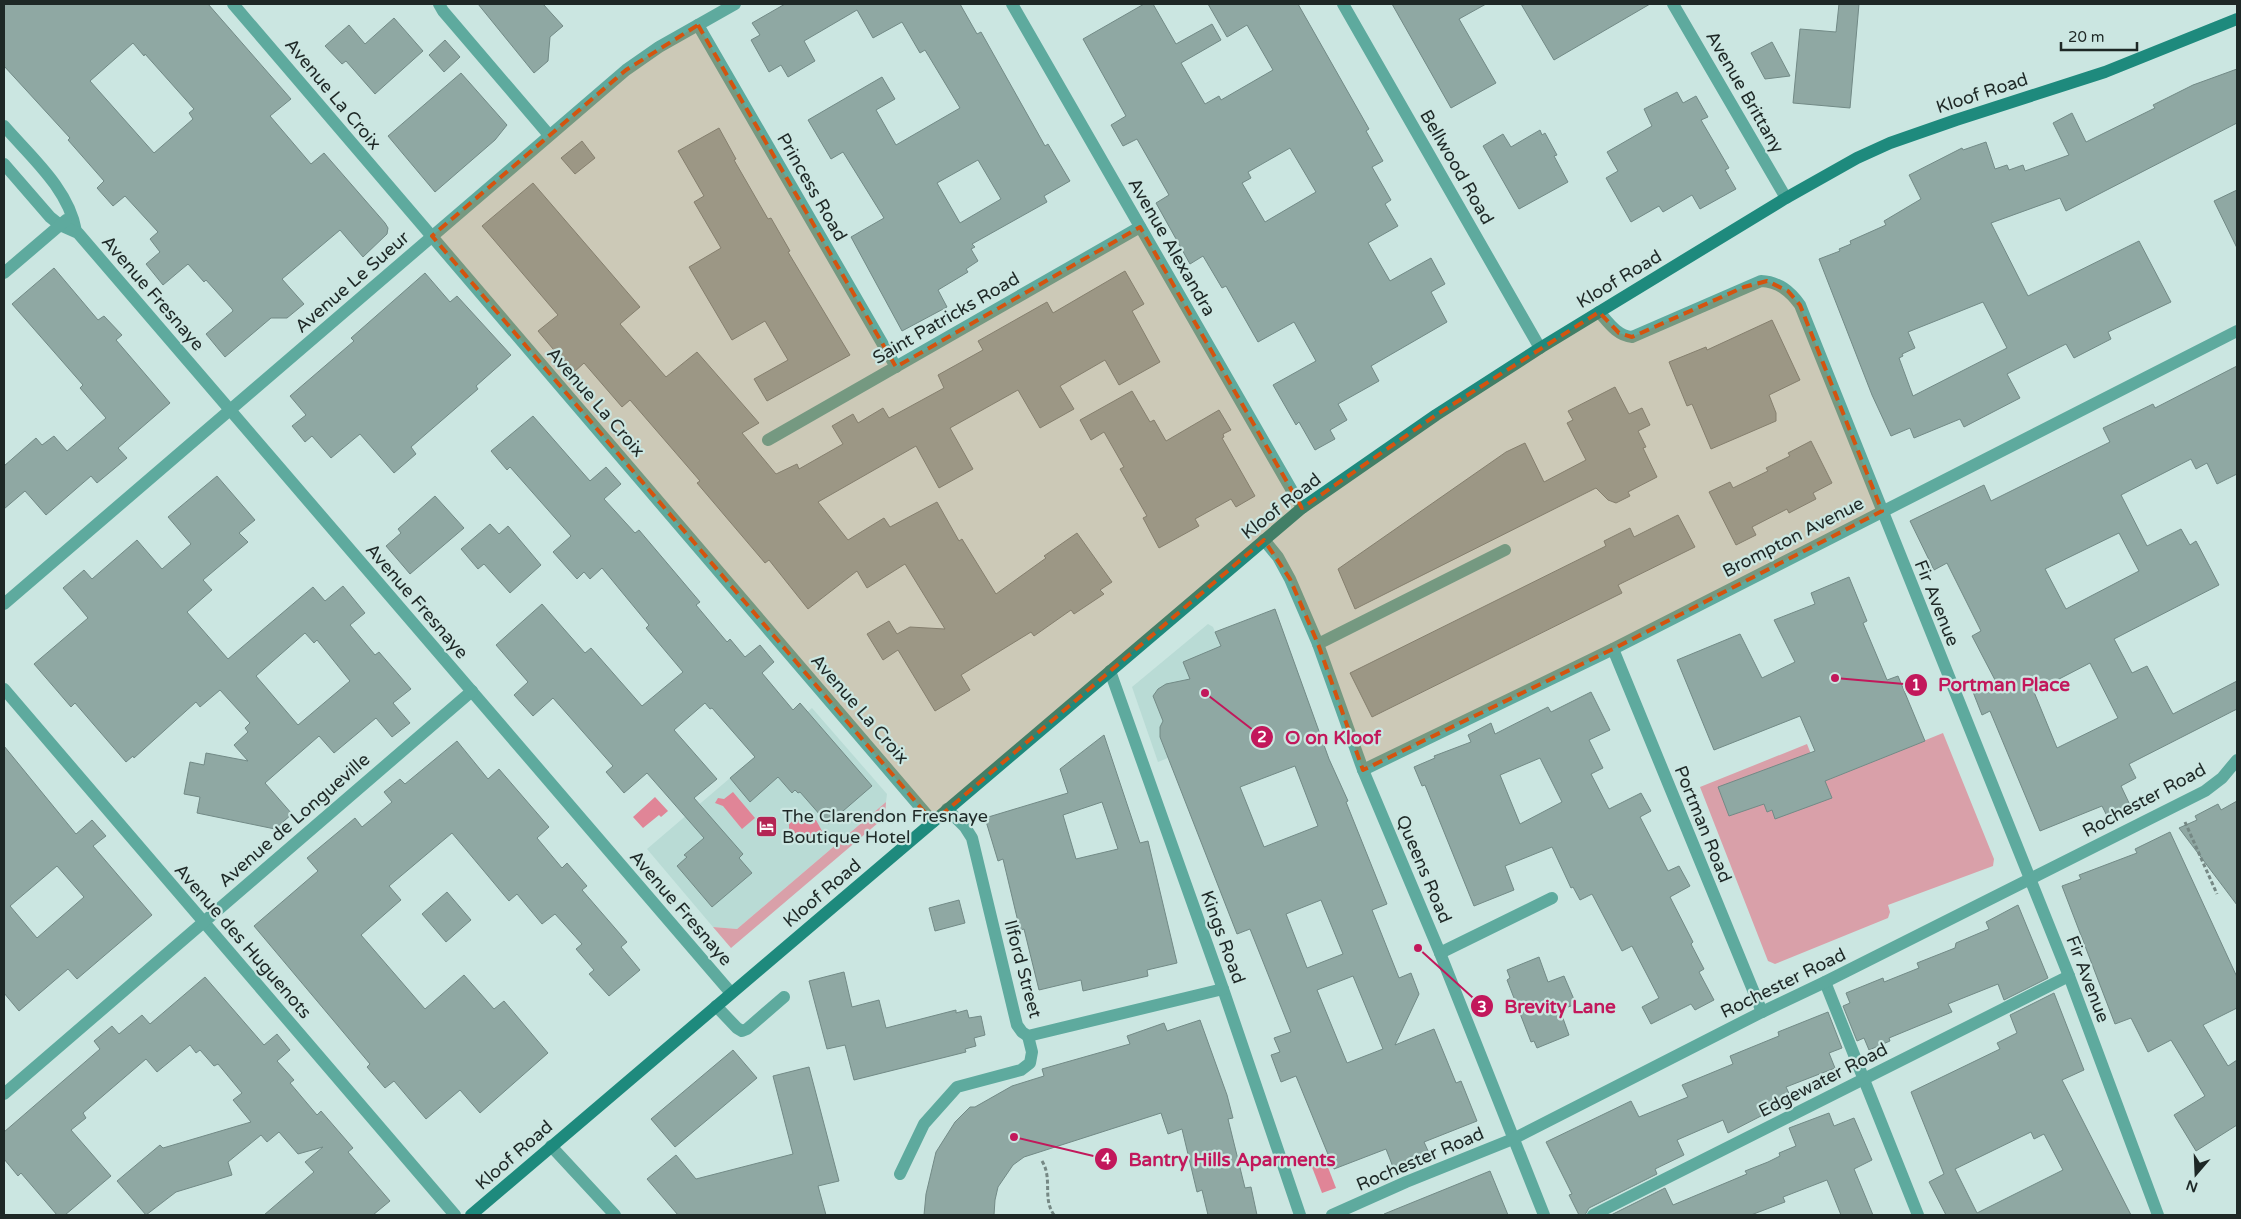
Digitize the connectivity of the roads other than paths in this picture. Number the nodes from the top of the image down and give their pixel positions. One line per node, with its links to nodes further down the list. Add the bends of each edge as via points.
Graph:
1 (233, 4): 17 (street, Avenue La Croix)
2 (439, 4): 10 (street)
3 (735, 4): 8 (street, Avenue Le Sueur)
4 (1012, 4): 15 (street, Avenue Alexandra)
5 (1343, 4): 21 (street, Bellwood Road)
6 (1673, 4): 12 (street, Avenue Brittany)
7 (2237, 19): 12 (main road, Kloof Road, via 2105,72 1880,147)
8 (698, 25): 10 (street, Avenue Le Sueur, via 631,66); 22 (street, Princess Road)
9 (4, 126): 13 (street, Avenue Fresnaye, via 58,190)
10 (549, 135): 17 (street, Avenue Le Sueur)
11 (4, 164): 14 (street, Avenue Fresnaye)
12 (1786, 198): 19 (main road, Kloof Road)
13 (73, 214): 14 (street); 16 (street, Avenue Fresnaye)
14 (60, 225): 16 (street, Avenue Fresnaye); 18 (street)
15 (1140, 227): 22 (street, Saint Patricks Road); 25 (street, Avenue Alexandra)
16 (76, 231): 23 (street, Avenue Fresnaye)
17 (432, 236): 23 (street, Avenue Le Sueur); 38 (street, Avenue La Croix)
18 (4, 273)
19 (1599, 312): 21 (main road, Kloof Road); 26 (street, Fir Avenue, via 1619,333 1632,337 1753,283 1767,281 1788,291 1800,305)
20 (2237, 331): 26 (street, Brompton Avenue)
21 (1540, 348): 25 (main road, Kloof Road)
22 (896, 367): 24 (street, Saint Patricks Road)
23 (230, 410): 29 (street, Avenue Le Sueur); 34 (street, Avenue Fresnaye)
24 (768, 440)
25 (1302, 508): 27 (main road, Kloof Road)
26 (1882, 511): 31 (street, Brompton Avenue); 39 (street, Fir Avenue)
27 (1264, 540): 30 (street, Queens Road, via 1290,579); 32 (main road, Kloof Road)
28 (1505, 550): 30 (street)
29 (4, 604)
30 (1318, 644): 36 (street, Queens Road)
31 (1613, 649): 36 (street, Brompton Avenue); 49 (street, Portman Road)
32 (1110, 671): 37 (main road, Kloof Road); 45 (street, Kings Road)
33 (4, 689): 41 (street, Avenue des Huguenots)
34 (472, 691): 41 (street, Avenue de Longueville); 46 (street, Avenue Fresnaye)
35 (2237, 760): 39 (street, Rochester Road, via 2217,783)
36 (1363, 770): 42 (street, Queens Road)
37 (947, 809): 38 (main road, Kloof Road); 50 (street, Ilford Street, via 972,838 1017,1025)
38 (933, 822): 46 (main road, Kloof Road)
39 (2029, 879): 43 (street, Fir Avenue); 44 (street, Rochester Road)
40 (1552, 898): 42 (street)
41 (203, 922): 52 (street, Avenue de Longueville); 56 (street, Avenue des Huguenots)
42 (1440, 953): 53 (street, Queens Road)
43 (2069, 976): 51 (street, Edgewater Road); 64 (street, Fir Avenue)
44 (1825, 982): 49 (street, Rochester Road); 51 (street)
45 (1224, 989): 50 (street, Ilford Street); 59 (street, Kings Road)
46 (731, 994): 48 (main road, Kloof Road)
47 (784, 997): 48 (street, via 742,1031)
48 (716, 1006): 54 (main road, Kloof Road)
49 (1762, 1012): 53 (street, Rochester Road)
50 (1028, 1036): 55 (street, via 1032,1052 1030,1063 1021,1070 958,1087 924,1124)
51 (1863, 1080): 62 (street, Edgewater Road); 63 (street)
52 (4, 1094)
53 (1513, 1139): 60 (street, Rochester Road); 61 (street, Queens Road)
54 (551, 1146): 57 (main road, Kloof Road); 58 (street)
55 (900, 1174)
56 (455, 1215)
57 (471, 1215)
58 (615, 1215)
59 (1300, 1215)
60 (1332, 1215)
61 (1544, 1215)
62 (1593, 1215)
63 (1918, 1215)
64 (2158, 1215)

